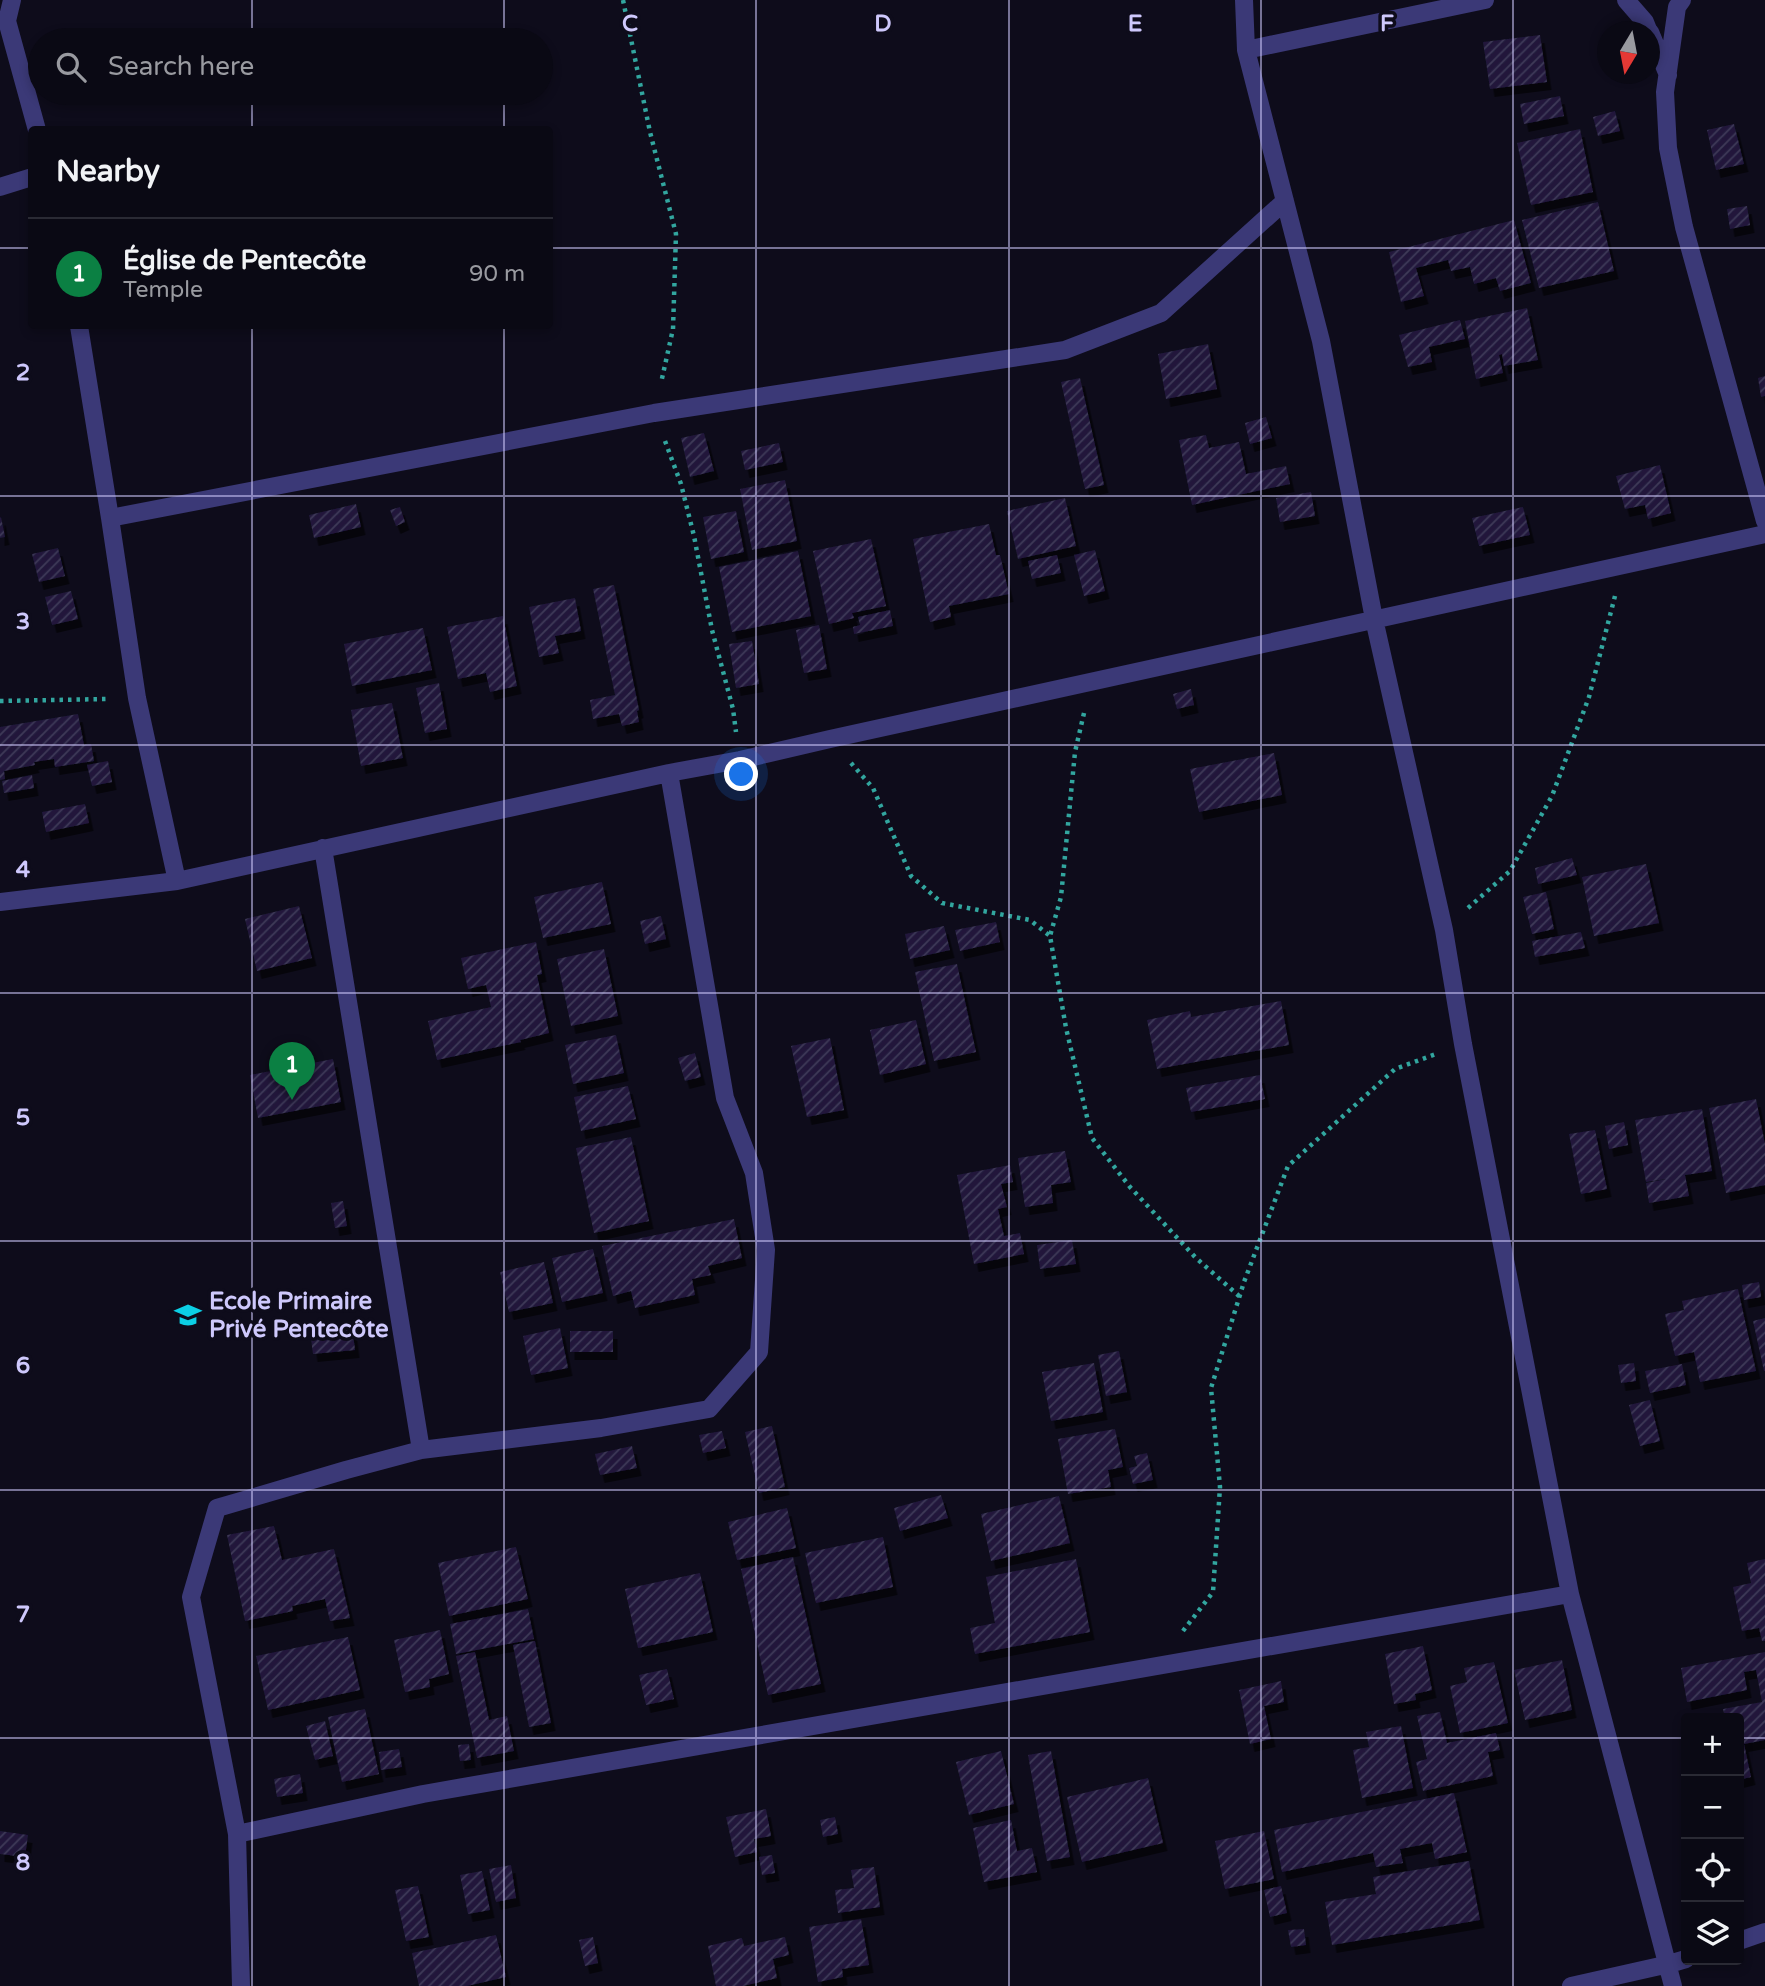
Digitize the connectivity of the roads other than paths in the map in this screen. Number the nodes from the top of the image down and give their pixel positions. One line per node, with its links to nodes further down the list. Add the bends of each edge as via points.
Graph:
1 (12, 0): 6 (street)
2 (1244, 0): 8 (street)
3 (1485, 0): 8 (street)
4 (1626, 0): 7 (street)
5 (1682, 0): 10 (street, via 1677,7)
6 (4, 13): 11 (street)
7 (1645, 21)
8 (1246, 50): 16 (street)
9 (1660, 57): 10 (street)
10 (1668, 75): 19 (street, via 1668,148 1684,227)
11 (28, 98)
12 (30, 105): 13 (street)
13 (36, 126)
14 (28, 178): 15 (street)
15 (0, 187)
16 (1285, 201): 18 (street, via 1161,313 1065,350 654,413); 21 (street, via 1321,341)
17 (79, 329): 18 (street)
18 (110, 518): 24 (street, via 137,698)
19 (1765, 521)
20 (1765, 534): 21 (street)
21 (1374, 619): 22 (street); 27 (street, via 1444,930)
22 (669, 773): 23 (street); 26 (street, via 724,1098 754,1173 766,1250 759,1352 709,1409 601,1428)
23 (323, 848): 24 (street); 26 (street)
24 (177, 881): 25 (street)
25 (0, 902)
26 (421, 1450): 28 (street, via 217,1508 191,1597)
27 (1570, 1594): 28 (street, via 423,1794); 32 (street)
28 (237, 1834): 33 (street)
29 (1765, 1932): 30 (street)
30 (1744, 1939)
31 (1681, 1960): 32 (street)
32 (1669, 1964): 34 (street); 35 (street)
33 (241, 1986)
34 (1571, 1986)
35 (1673, 1986)

